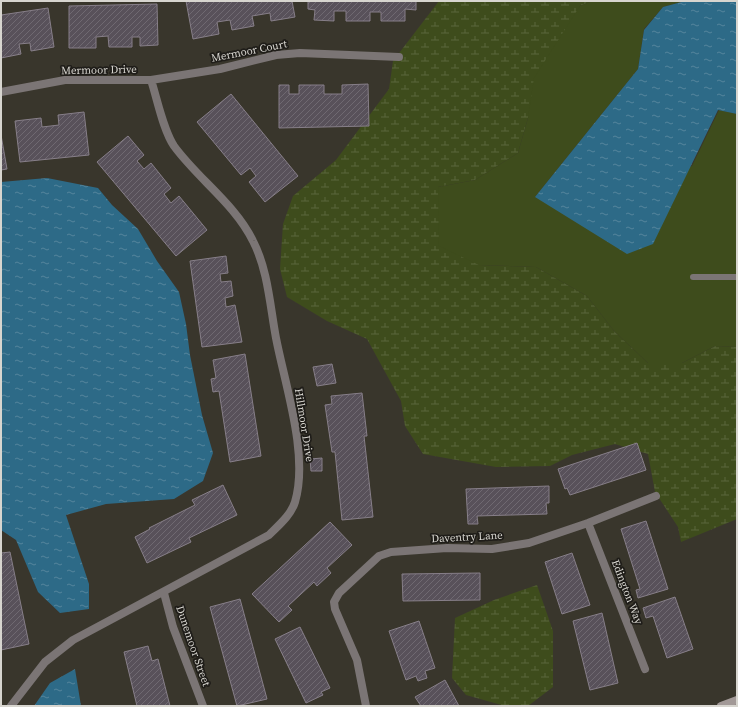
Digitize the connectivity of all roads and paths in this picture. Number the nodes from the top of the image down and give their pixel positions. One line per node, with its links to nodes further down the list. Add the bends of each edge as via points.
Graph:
1 (399, 57): 2 (street, Mermoor Court, via 300,53 276,55 220,69)
2 (151, 80): 3 (street, Mermoor Drive, via 65,80); 8 (street, Hillmoor Drive, via 173,145 243,224 263,266 291,404 300,468 295,502 286,519 270,535)
3 (1, 92)
4 (693, 277): 5 (lane)
5 (737, 278)
6 (656, 496): 7 (street, Daventry Lane)
7 (588, 523): 9 (street, Edington Way); 13 (street, Daventry Lane, via 529,543 492,549 447,548 391,552 379,556 339,593 334,602 357,660)
8 (164, 593): 11 (street, Hillmoor Drive, via 73,640 45,662); 12 (street, Dunemoor Street, via 173,627)
9 (645, 669)
10 (737, 700): 14 (street)
11 (11, 706)
12 (203, 706)
13 (366, 706)
14 (721, 706)

